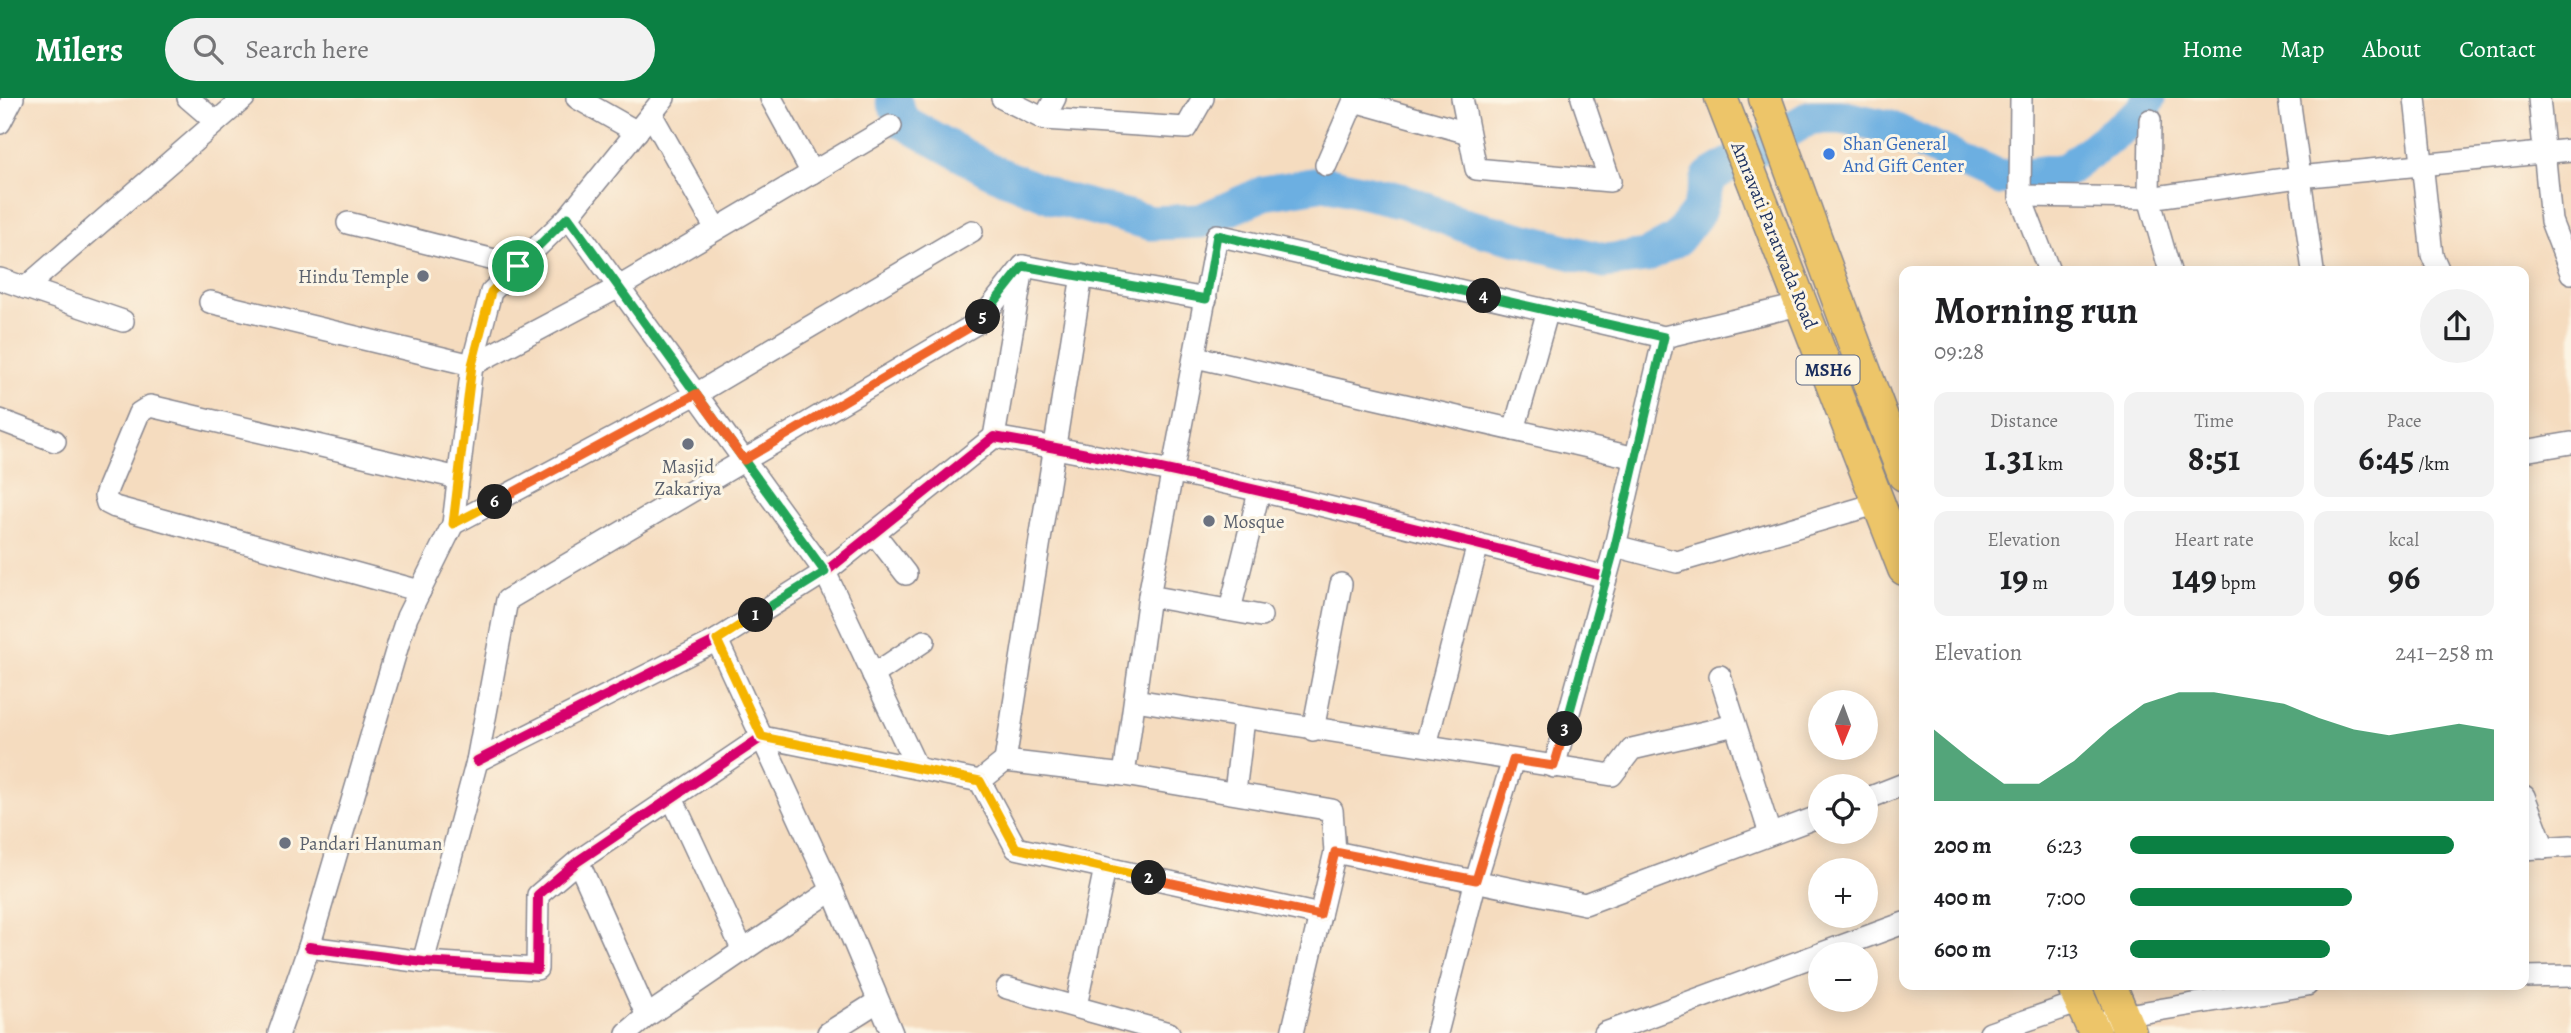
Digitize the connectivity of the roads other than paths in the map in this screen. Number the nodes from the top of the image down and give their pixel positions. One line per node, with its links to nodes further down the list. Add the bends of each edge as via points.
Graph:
1 (13, 98): 22 (street)
2 (188, 98): 21 (street)
3 (244, 98): 21 (street)
4 (577, 98): 24 (street)
5 (771, 98): 30 (street)
6 (1002, 98): 19 (street)
7 (1055, 98): 19 (street)
8 (1203, 98): 19 (street, via 1186,128)
9 (1462, 98): 25 (street)
10 (1582, 98): 25 (street, via 1609,181 1476,169)
11 (2021, 98): 32 (street)
12 (2289, 98): 31 (street)
13 (2414, 98): 29 (street)
14 (2539, 98): 27 (street)
15 (1355, 100): 25 (street); 28 (street)
16 (1767, 104): 67 (main road, Amravati Paratwada Road / MSH6)
17 (658, 106): 24 (street); 36 (street)
18 (1725, 108): 51 (main road, Amravati Paratwada Road / MSH6)
19 (1044, 119)
20 (2150, 120): 33 (street)
21 (216, 122): 48 (street)
22 (0, 123)
23 (891, 126): 30 (street)
24 (637, 132): 34 (street)
25 (1468, 133)
26 (2571, 150): 27 (street)
27 (2545, 153): 29 (street); 44 (street, via 2551,220)
28 (1326, 165)
29 (2421, 167): 31 (street); 43 (street)
30 (812, 173): 36 (street)
31 (2298, 177): 33 (street); 42 (street)
32 (2020, 189): 33 (street); 40 (street)
33 (2149, 198): 41 (street)
34 (568, 217): 38 (street); 47 (street)
35 (348, 223): 38 (street)
36 (716, 229): 47 (street)
37 (972, 232): 57 (street)
38 (518, 266): 56 (street, via 491,292)
39 (1023, 266): 45 (street); 60 (street); 66 (street, via 979,322)
40 (2047, 266)
41 (2169, 266)
42 (2311, 266)
43 (2437, 266)
44 (2571, 273)
45 (1082, 275): 49 (street); 63 (street)
46 (0, 279): 48 (street)
47 (619, 287): 56 (street); 57 (street)
48 (25, 288): 53 (street)
49 (1206, 299): 52 (street, via 1217,235); 55 (street)
50 (210, 302): 56 (street)
51 (1803, 304): 54 (street); 71 (main road, Amravati Paratwada Road / MSH6)
52 (1548, 310): 54 (street); 59 (street)
53 (123, 321)
54 (1664, 337): 65 (street)
55 (1196, 357): 59 (street); 68 (street)
56 (472, 365): 69 (street)
57 (696, 394): 66 (street); 72 (street)
58 (0, 419): 61 (street)
59 (1514, 430): 65 (street)
60 (994, 437): 63 (street); 73 (street)
61 (55, 441)
62 (2571, 443): 64 (street)
63 (1055, 447): 68 (street); 97 (street)
64 (2529, 450)
65 (1636, 458): 75 (street)
66 (744, 460): 77 (street); 96 (street, via 507,600)
67 (1899, 462)
68 (1174, 472): 70 (street); 82 (street)
69 (458, 478): 72 (street); 81 (street, via 149,406 139,413 105,496 115,508)
70 (1259, 492): 74 (street); 83 (street)
71 (1880, 503): 75 (street, via 1677,562); 76 (main road, Amravati Paratwada Road / MSH6)
72 (453, 524): 81 (street)
73 (874, 533): 77 (street); 78 (street)
74 (1478, 544): 79 (street); 94 (street)
75 (1615, 546): 79 (street)
76 (1899, 555)
77 (825, 572): 85 (street); 87 (street)
78 (906, 574)
79 (1606, 577): 98 (street)
80 (1341, 584): 92 (street)
81 (420, 591): 118 (street, via 400,638)
82 (1149, 596): 83 (street); 89 (street)
83 (1230, 610): 84 (street)
84 (1261, 616)
85 (717, 640): 93 (street); 96 (street)
86 (924, 641): 87 (street)
87 (873, 675): 99 (street)
88 (1720, 676): 91 (street)
89 (1135, 700): 90 (street); 100 (street)
90 (1244, 719): 92 (street); 103 (street)
91 (1735, 725): 98 (street, via 1632,749 1612,775); 108 (street)
92 (1313, 730): 94 (street)
93 (762, 737): 99 (street); 105 (street); 115 (street)
94 (1426, 745): 95 (street)
95 (1513, 760): 98 (street); 114 (street)
96 (477, 761): 120 (street)
97 (1005, 761): 100 (street); 101 (street)
98 (1554, 766)
99 (917, 768): 101 (street)
100 (1124, 775): 103 (street)
101 (980, 781): 113 (street, via 1016,848)
102 (1899, 786): 104 (street)
103 (1235, 792): 111 (street, via 1332,810)
104 (1878, 794)
105 (672, 798): 112 (street); 119 (street)
106 (1808, 820): 108 (street)
107 (2529, 822): 110 (street)
108 (1770, 834): 114 (street, via 1585,904)
109 (2571, 846): 110 (street)
110 (2534, 849)
111 (1335, 852): 114 (street); 116 (street)
112 (578, 861): 120 (street, via 538,895 537,969); 129 (street)
113 (1105, 868): 116 (street); 127 (street)
114 (1476, 880): 137 (street)
115 (832, 890): 119 (street); 126 (street)
116 (1320, 915): 136 (street)
117 (1899, 925): 138 (street)
118 (309, 947): 120 (street); 131 (street)
119 (743, 951): 129 (street)
120 (423, 962)
121 (2571, 976): 122 (street)
122 (2529, 977)
123 (1007, 988): 127 (street)
124 (2112, 990): 130 (main road)
125 (2284, 990): 130 (street)
126 (877, 1002): 133 (street); 134 (street)
127 (1076, 1006): 135 (street)
128 (2085, 1010): 130 (street); 139 (street)
129 (647, 1016): 132 (street)
130 (2126, 1024)
131 (279, 1033)
132 (627, 1033)
133 (828, 1033)
134 (892, 1033)
135 (1169, 1033)
136 (1292, 1033)
137 (1437, 1033)
138 (1605, 1033)
139 (1990, 1033)

